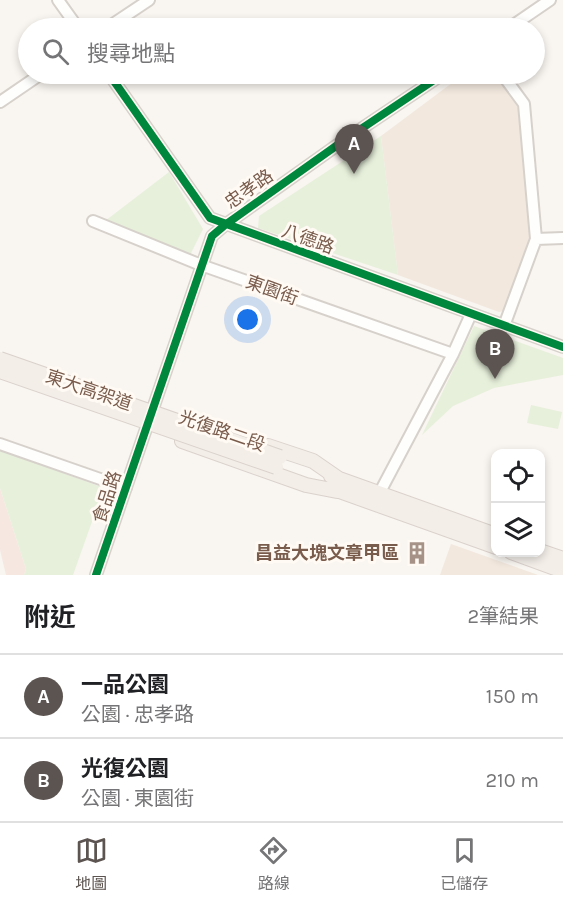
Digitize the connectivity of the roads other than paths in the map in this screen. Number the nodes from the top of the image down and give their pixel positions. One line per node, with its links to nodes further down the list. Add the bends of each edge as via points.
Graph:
1 (58, 0): 4 (street)
2 (149, 0): 5 (street)
3 (550, 0): 6 (street)
4 (71, 18)
5 (122, 18)
6 (524, 18)
7 (26, 84): 11 (street)
8 (116, 84): 13 (street, 八德路, via 210,218)
9 (428, 84): 13 (street, 忠孝路)
10 (509, 84): 15 (street, via 524,104)
11 (0, 102)
12 (93, 221): 16 (street, 東園街)
13 (225, 225): 16 (street, 忠孝路, via 212,236); 17 (street, 八德路)
14 (563, 238): 15 (street)
15 (536, 239): 18 (street)
16 (201, 265): 21 (street, 東園街); 26 (street, 忠孝路)
17 (471, 314): 18 (street, 八德路); 21 (street)
18 (504, 326): 19 (street, 八德路)
19 (563, 347)
20 (0, 353): 26 (main road, 光復路二段)
21 (453, 354): 32 (street)
22 (0, 359): 29 (main road, 東大高架道, bridge)
23 (0, 365): 27 (main road, via 103,401)
24 (0, 371): 29 (main road, 東大高架道, bridge)
25 (0, 376): 27 (main road, 光復路二段)
26 (152, 407): 27 (street, 忠孝路); 30 (main road, 光復路二段, via 313,462)
27 (146, 428): 30 (main road, 光復路二段, via 306,485); 31 (street, 食品路)
28 (0, 444): 31 (street)
29 (278, 462): 30 (main road, 光復路二段)
30 (338, 485): 32 (main road, 光復路二段); 34 (main road, 光復路二段)
31 (126, 488): 39 (street, 食品路)
32 (380, 492): 33 (main road, 光復路二段)
33 (491, 534)
34 (491, 545)
35 (545, 553): 37 (main road)
36 (525, 557): 38 (main road)
37 (563, 559)
38 (563, 571)
39 (96, 575)

